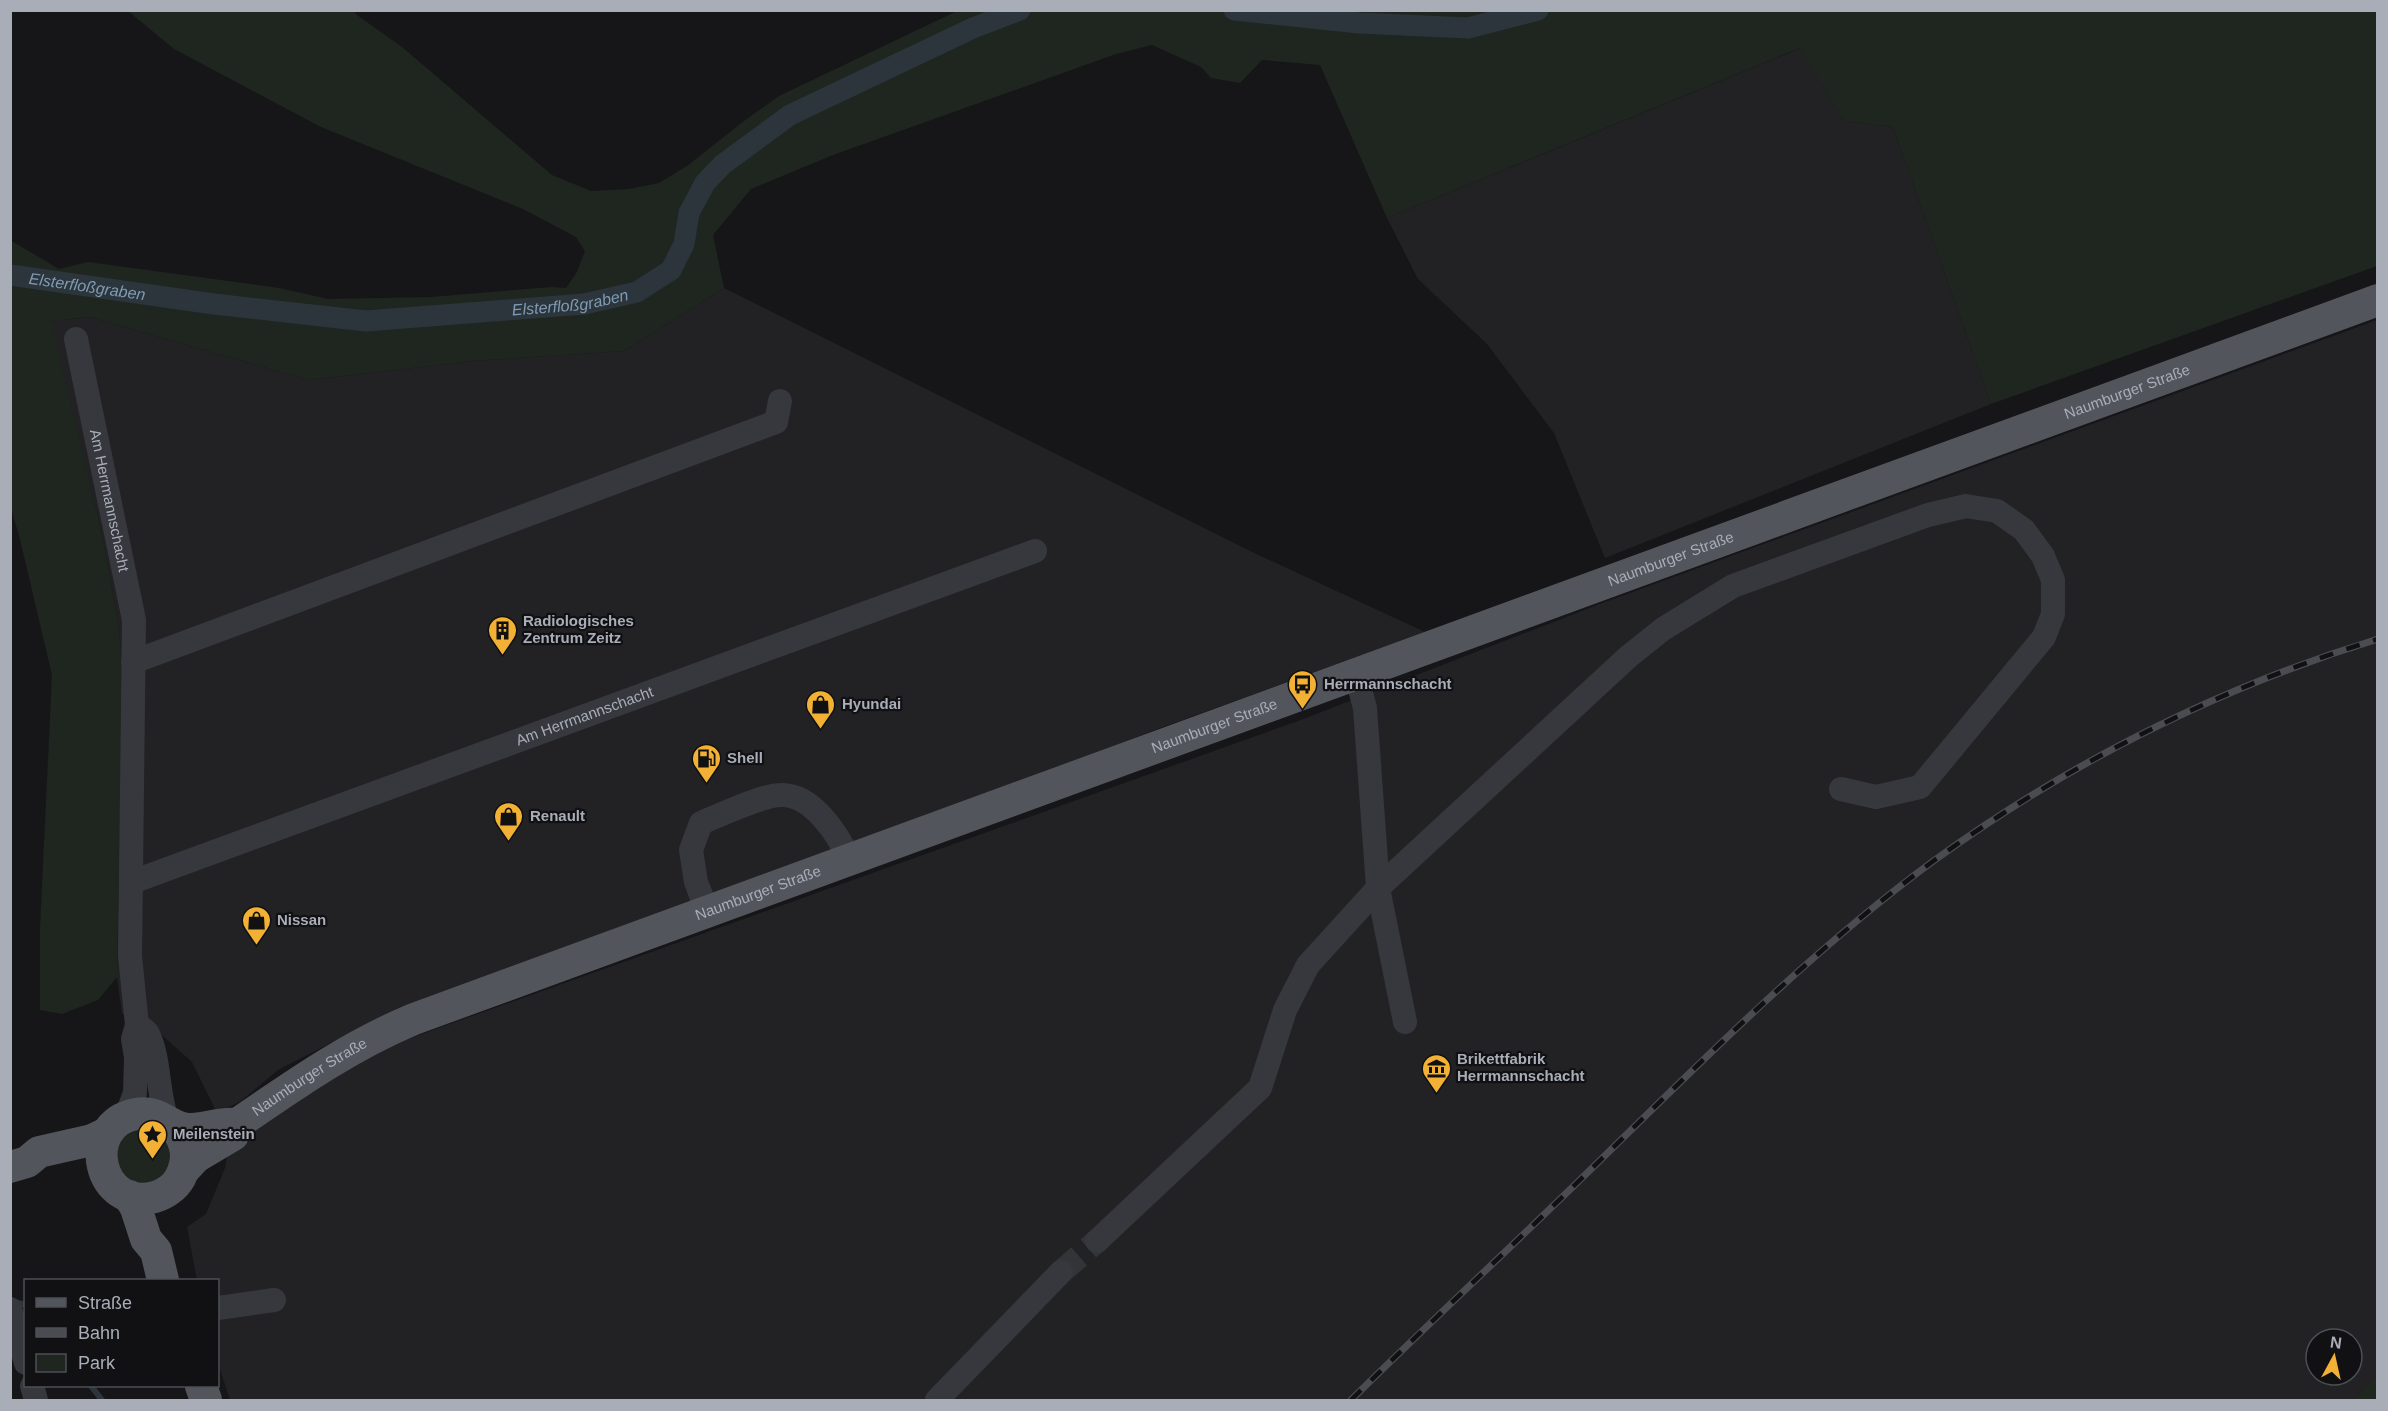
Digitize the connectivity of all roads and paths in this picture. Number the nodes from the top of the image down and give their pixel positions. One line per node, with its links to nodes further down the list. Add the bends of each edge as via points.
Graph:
1 (2378, 300): 6 (main road, Naumburger Straße)
2 (76, 339): 5 (street, Am Herrmannschacht, via 134,615)
3 (780, 401): 5 (street, via 776,422)
4 (1035, 552): 9 (street, Am Herrmannschacht)
5 (134, 662): 9 (street, Am Herrmannschacht)
6 (1356, 674): 8 (main road, Naumburger Straße); 10 (street, via 1365,708)
7 (1841, 789): 10 (street, via 1876,797 1920,787 2044,637 2053,614 2053,580 2043,556 2024,530 1997,511 1966,506 1928,515 1733,586 1663,629 1628,657)
8 (849, 859): 11 (main road, Naumburger Straße); 11 (street, via 837,834 808,802 782,795 749,804 701,823 691,850 696,882)
9 (132, 882): 13 (street, Am Herrmannschacht, via 130,956)
10 (1378, 888): 12 (street); 20 (street, via 1308,965 1285,1010 1260,1088)
11 (707, 910): 15 (main road, Naumburger Straße, via 389,1030 321,1066)
12 (1405, 1022)
13 (137, 1025): 14 (street, Am Herrmannschacht, via 147,1032 160,1094); 16 (street, Am Herrmannschacht, via 133,1039 135,1093)
14 (171, 1123): 15 (main road, Naumburger Straße, via 190,1130 224,1122); 16 (main road, via 147,1113); 18 (main road, via 186,1147)
15 (237, 1124): 18 (main road, Naumburger Straße, via 233,1135 196,1156)
16 (117, 1125): 17 (main road, via 92,1140 39,1152); 19 (main road, via 101,1154)
17 (19, 1165): 19 (main road, via 93,1169)
18 (176, 1181): 19 (main road, via 148,1198); 21 (main road, via 162,1205)
19 (117, 1186): 21 (main road, via 136,1208)
20 (1097, 1241)
21 (159, 1266)
22 (1062, 1272): 27 (street)
23 (274, 1300): 24 (street)
24 (219, 1308)
25 (10, 1309): 26 (street)
26 (24, 1356)
27 (937, 1401)

